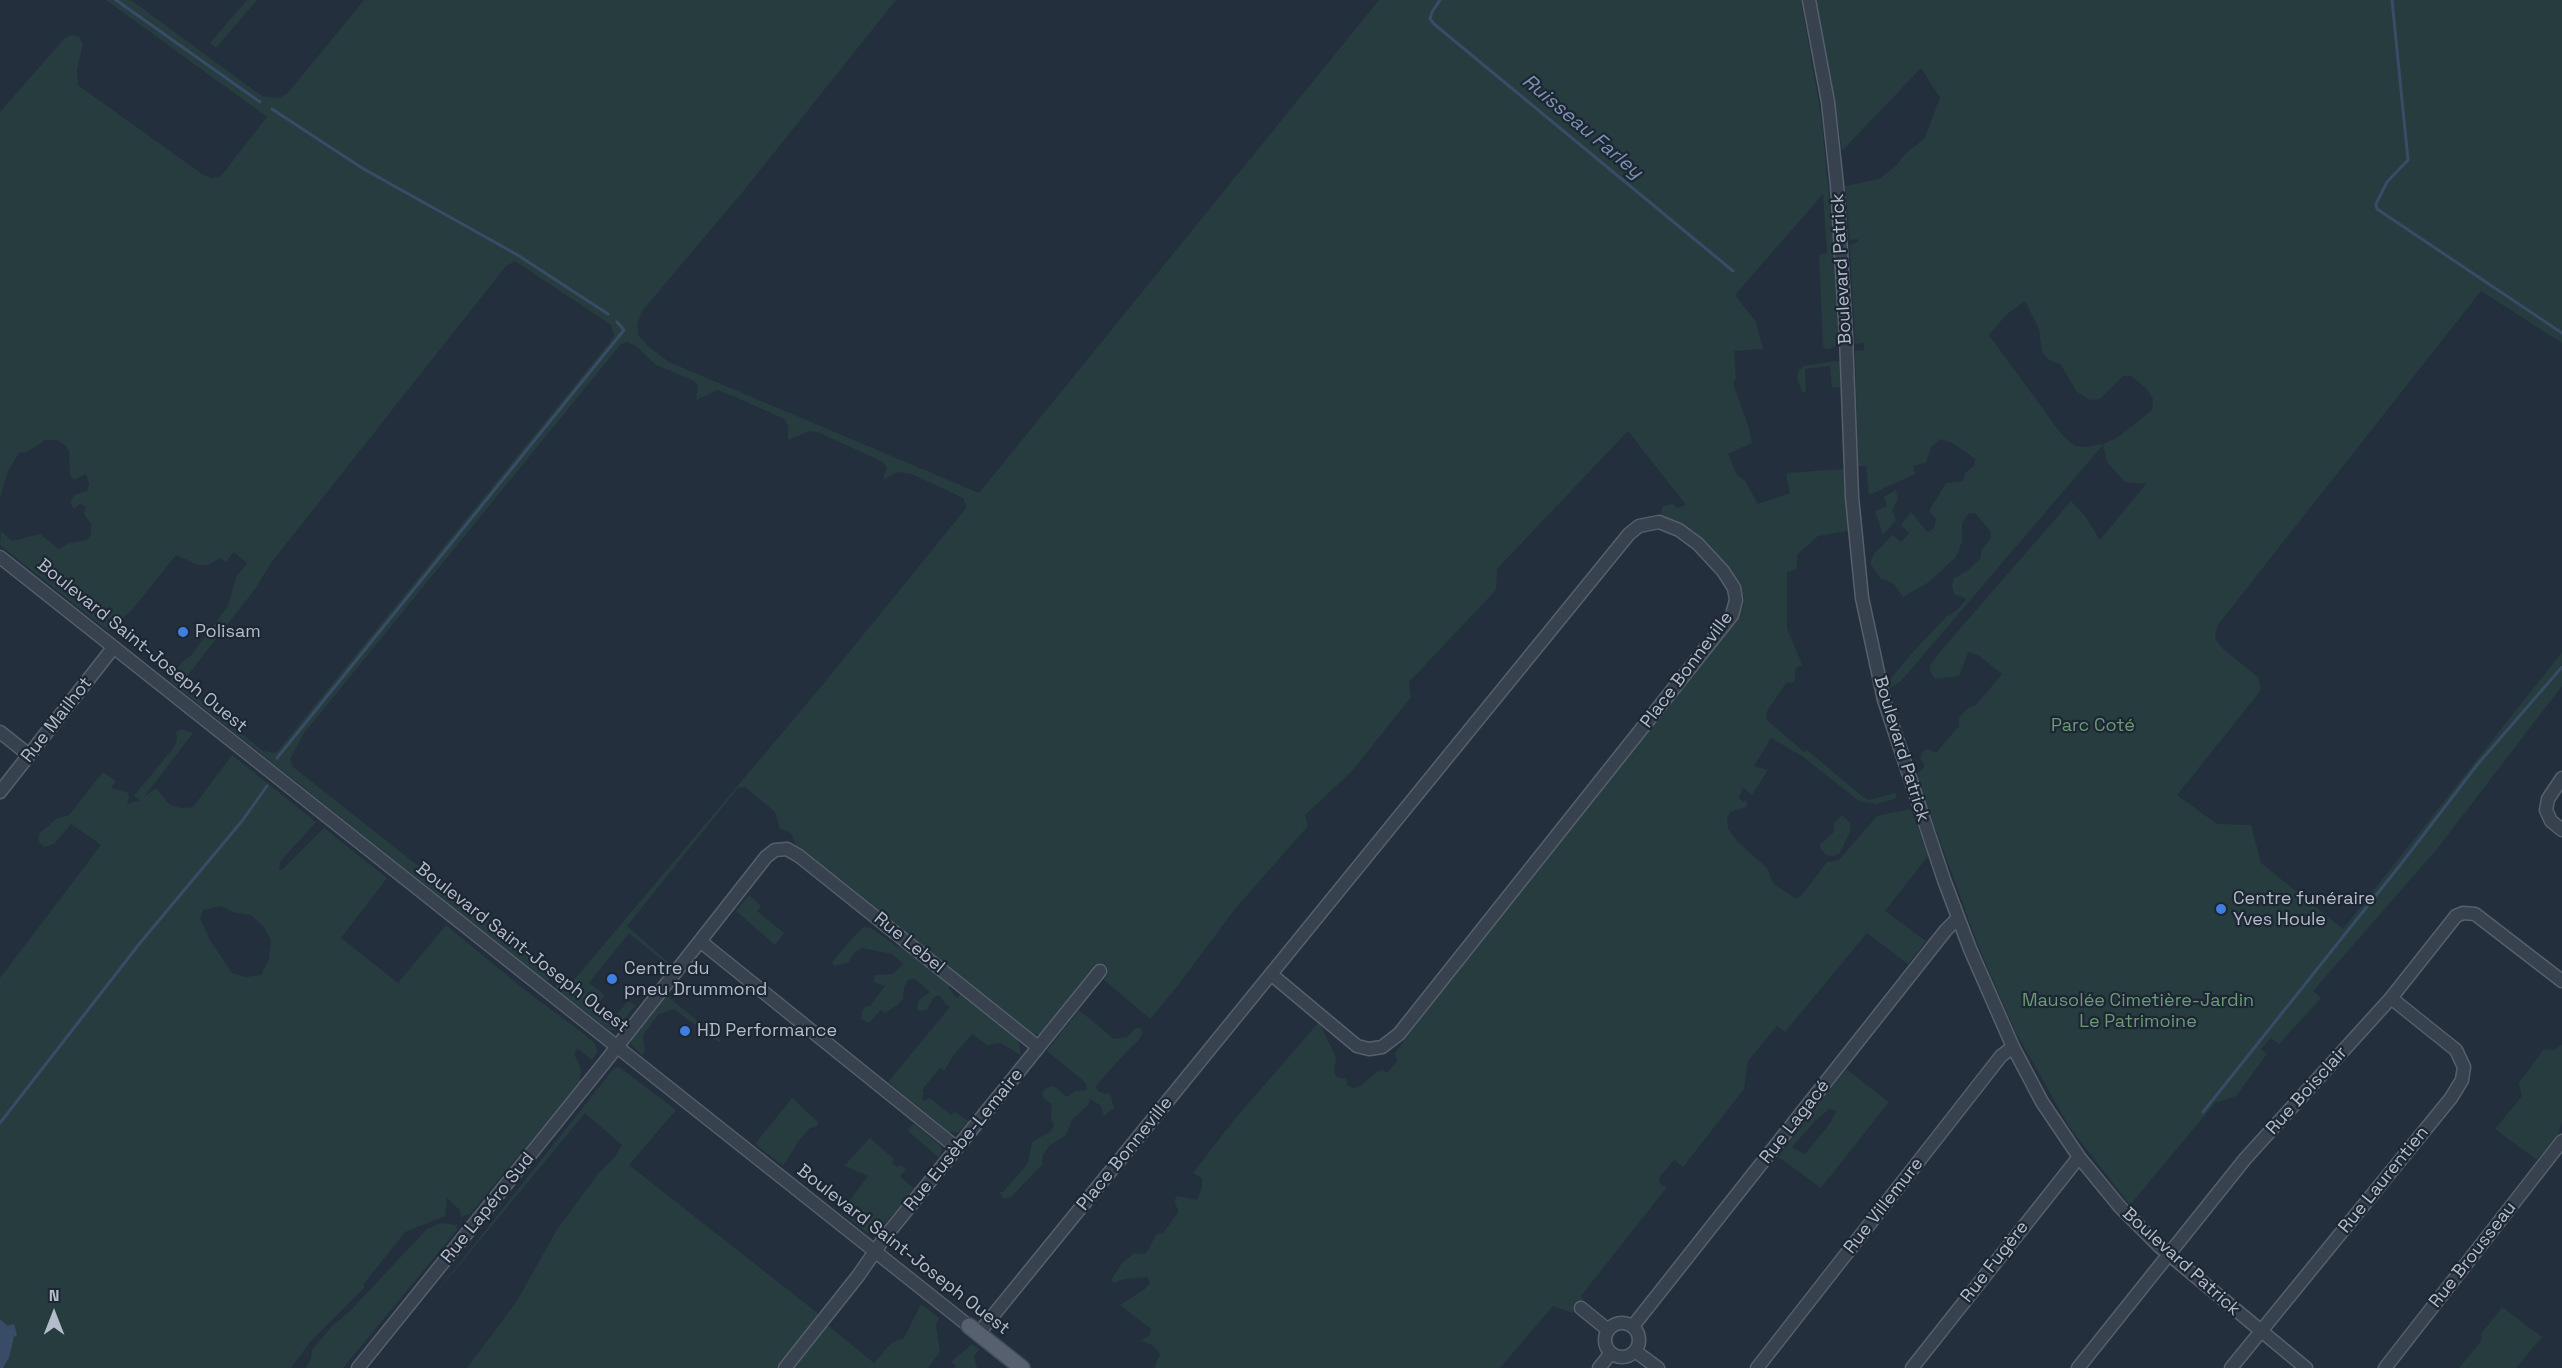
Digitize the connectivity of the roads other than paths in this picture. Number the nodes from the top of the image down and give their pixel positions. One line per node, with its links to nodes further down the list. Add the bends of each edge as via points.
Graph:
1 (1809, 0): 10 (street, Boulevard Patrick, via 1838,185 1852,497 1862,598 1896,740)
2 (0, 557): 3 (street, Boulevard Saint-Joseph Ouest)
3 (113, 648): 5 (street, Rue Mailhot); 16 (street, Boulevard Saint-Joseph Ouest)
4 (0, 732): 5 (street)
5 (29, 755): 7 (street, Rue Mailhot)
6 (2562, 778): 8 (street, via 2548,799 2546,810)
7 (0, 792)
8 (2562, 830)
9 (775, 850): 11 (street, Rue Lapéro Sud); 17 (street, Rue Lebel, via 787,849 799,856)
10 (1958, 918): 18 (street, Boulevard Patrick); 25 (street, Rue Lagacé)
11 (700, 941): 16 (street, Rue Lapéro Sud); 20 (street)
12 (1100, 971): 17 (street, Rue Eusèbe-Lemaire)
13 (1272, 975): 13 (street, Place Bonneville, via 1357,1046 1382,1047 1399,1034 1732,615 1734,588 1698,544 1673,526 1659,522 1639,526 1629,534); 26 (street, Place Bonneville)
14 (2562, 981): 15 (street, Rue Boisclair, via 2484,920 2463,913 2450,922)
15 (2391, 998): 23 (street, Rue Boisclair, via 2245,1159); 28 (street, Rue Laurentien, via 2456,1050 2464,1067 2462,1080)
16 (616, 1047): 22 (street, Boulevard Saint-Joseph Ouest); 31 (street, Rue Lapéro Sud)
17 (1038, 1047): 20 (street, Rue Eusèbe-Lemaire)
18 (2013, 1047): 21 (street, Boulevard Patrick, via 2042,1102); 36 (street, Rue Villemure, via 1997,1062)
19 (2562, 1140): 41 (street, Rue Brousseau)
20 (957, 1148): 22 (street, Rue Eusèbe-Lemaire)
21 (2079, 1157): 23 (street, Boulevard Patrick, via 2127,1215); 37 (street, Rue Fugère)
22 (874, 1251): 26 (street, Boulevard Saint-Joseph Ouest); 32 (street, Rue Eusèbe-Lemaire)
23 (2168, 1255): 28 (street, Boulevard Patrick); 38 (street, Rue Boisclair)
24 (1581, 1308): 27 (street)
25 (1633, 1326): 27 (street, via 1617,1323); 29 (street, via 1639,1341)
26 (973, 1330): 33 (main road, Boulevard Saint-Joseph Ouest)
27 (1608, 1330): 30 (street, via 1605,1341)
28 (2261, 1331): 39 (street, Rue Laurentien); 40 (street, Boulevard Patrick)
29 (1635, 1351): 30 (street, via 1626,1356); 35 (street)
30 (1611, 1353): 34 (street)
31 (358, 1368)
32 (785, 1368)
33 (1022, 1368)
34 (1599, 1368)
35 (1658, 1368)
36 (1757, 1368)
37 (1912, 1368)
38 (2078, 1368)
39 (2231, 1368)
40 (2306, 1368)
41 (2385, 1368)

